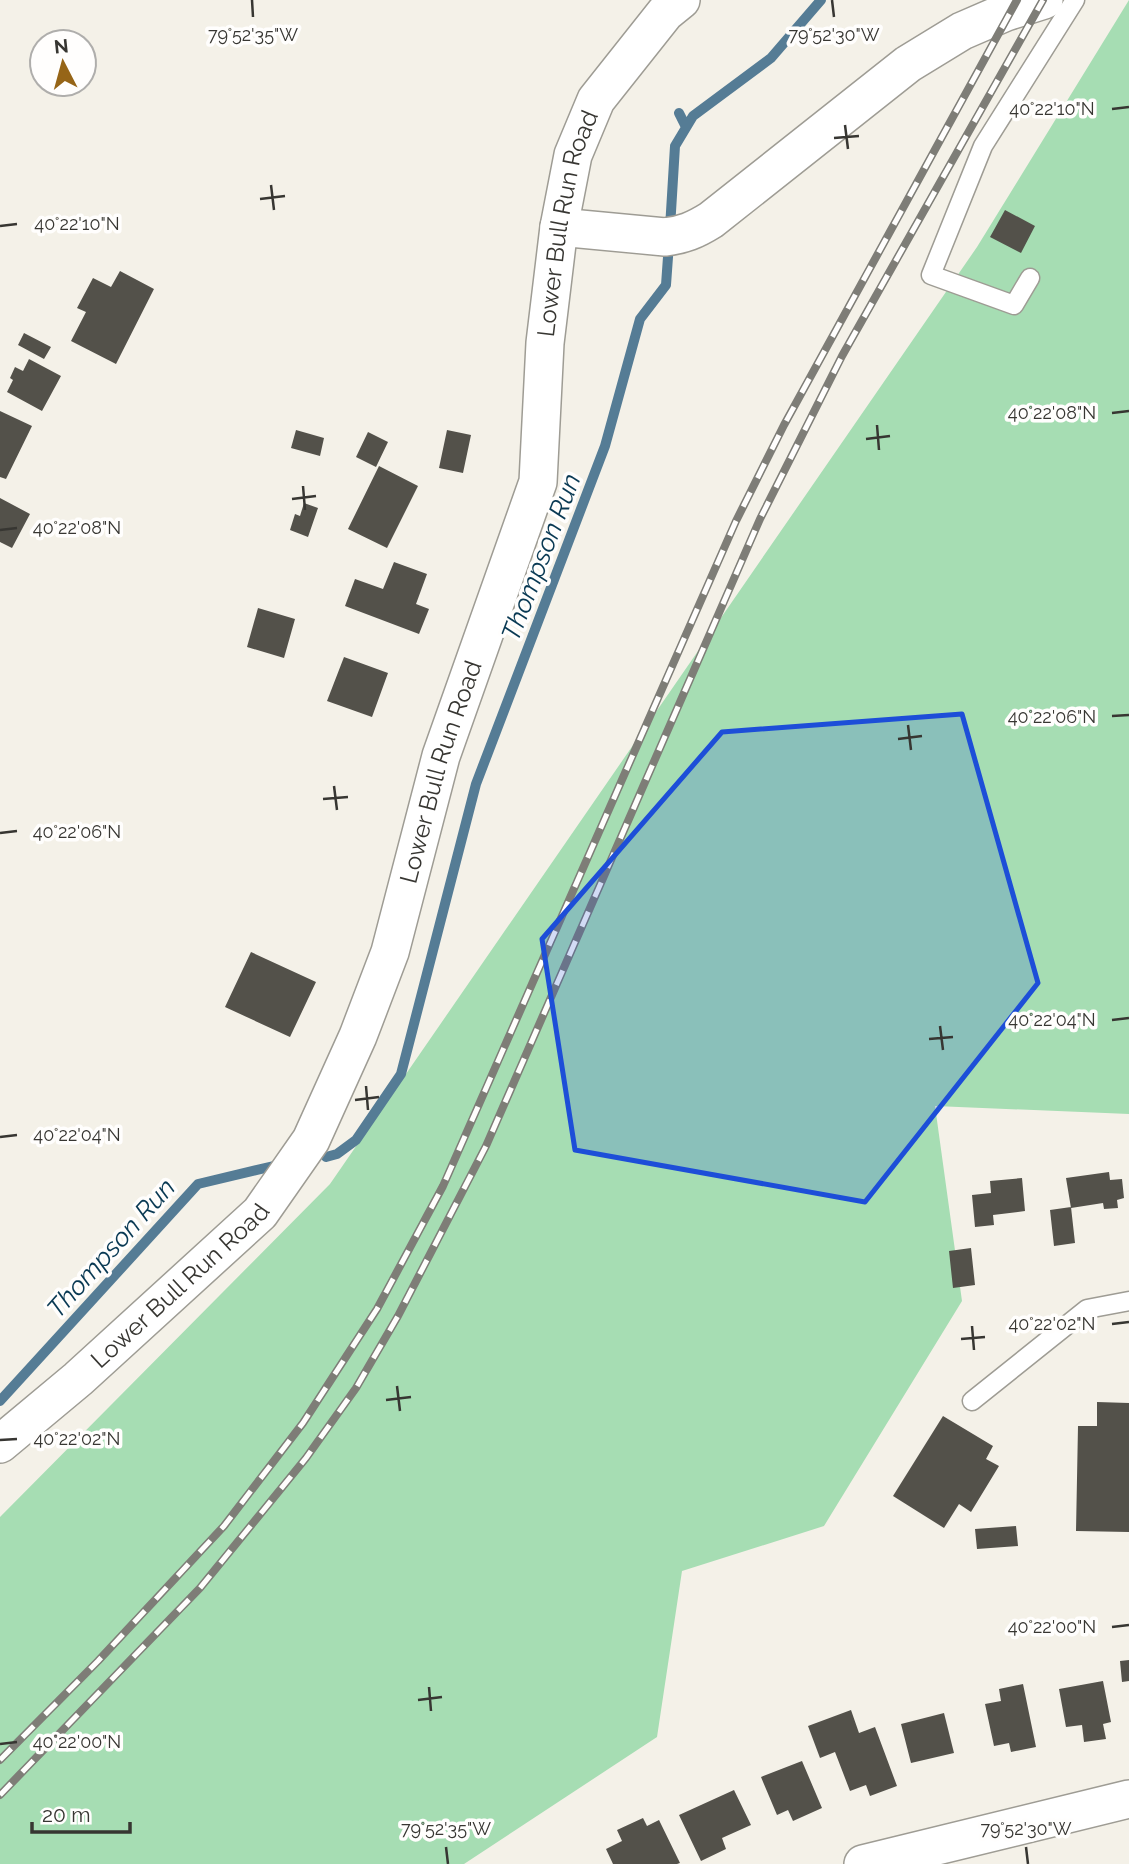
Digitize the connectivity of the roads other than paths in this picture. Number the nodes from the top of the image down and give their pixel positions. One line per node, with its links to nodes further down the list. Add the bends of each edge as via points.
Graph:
1 (681, 0): 5 (street, Lower Bull Run Road, via 665,13 596,100 573,155)
2 (1044, 0): 4 (street, via 1006,12)
3 (1075, 0): 6 (lane, via 983,146 931,275 1014,305)
4 (979, 12): 5 (street, via 962,31 908,64 695,230 665,237)
5 (559, 227): 9 (street, Lower Bull Run Road, via 545,343 538,482 441,756 390,952 311,1140 260,1213)
6 (1030, 278)
7 (1129, 1301): 8 (lane, via 1087,1309)
8 (972, 1401)
9 (0, 1444)
10 (1129, 1798): 11 (street)
11 (863, 1864)

